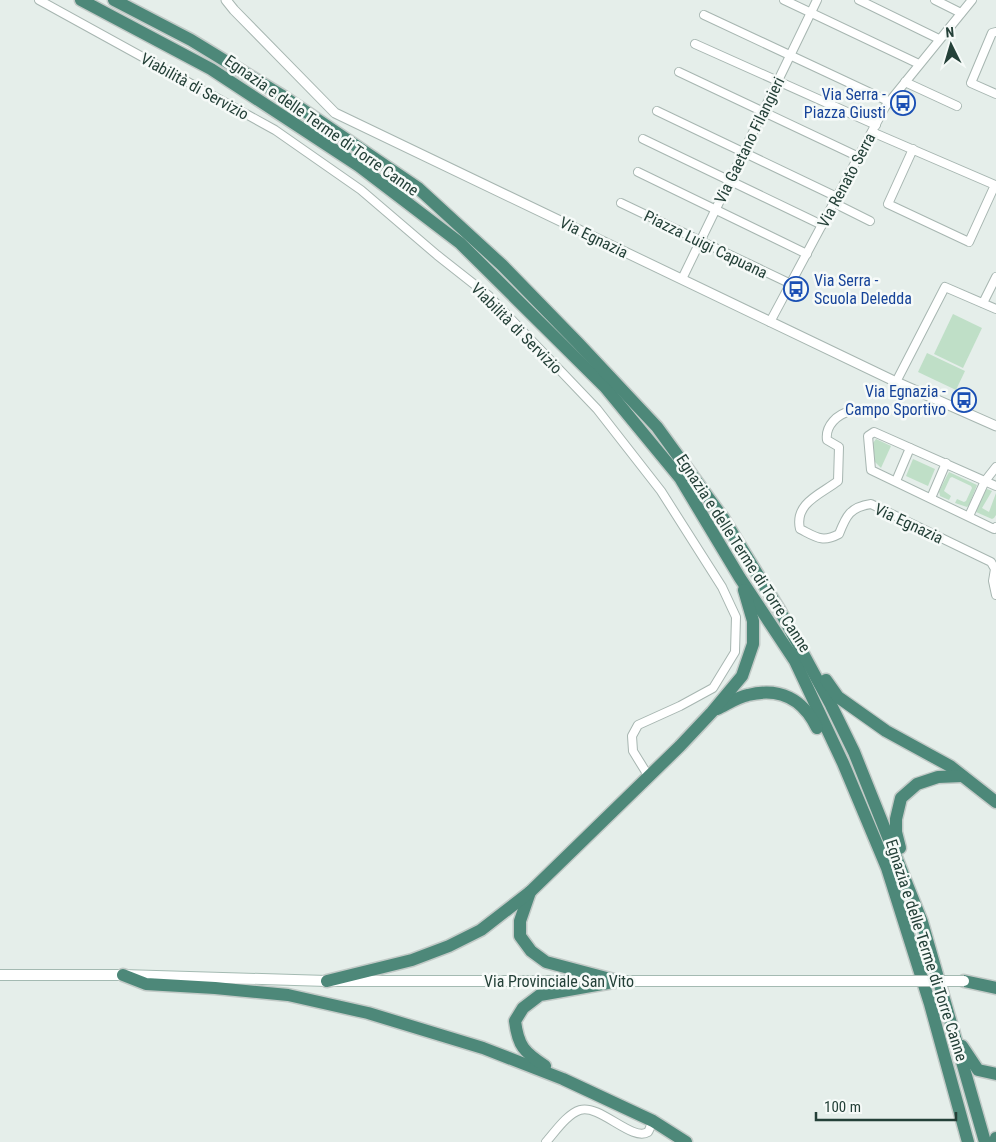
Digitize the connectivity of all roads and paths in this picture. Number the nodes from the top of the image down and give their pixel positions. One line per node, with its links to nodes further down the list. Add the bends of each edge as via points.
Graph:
1 (39, 0): 63 (street, Viabilità di Servizio, via 275,130 361,190 489,296 597,409 661,491 722,587 736,617 735,652 713,688 638,725 632,736 633,751)
2 (81, 0): 58 (highway, Egnazia e delle Terme di Torre Canne, via 211,68 359,166 460,242 605,387 680,478)
3 (114, 0): 60 (highway, Egnazia e delle Terme di Torre Canne, via 191,40 281,95 418,188 502,264 657,427 723,518)
4 (226, 0): 40 (street, Via Egnazia, via 335,113)
5 (784, 0): 10 (street)
6 (817, 0): 10 (street, Via Gaetano Filangieri)
7 (859, 0): 14 (street)
8 (935, 0): 11 (street)
9 (972, 0): 11 (street, Via Renato Serra)
10 (811, 12): 16 (street, Via Gaetano Filangieri); 17 (street)
11 (961, 13): 14 (street, Via Renato Serra)
12 (704, 15): 16 (street)
13 (996, 32): 21 (street, via 992,33 971,83)
14 (939, 40): 17 (street, Via Renato Serra)
15 (695, 44): 19 (street)
16 (790, 56): 19 (street, Via Gaetano Filangieri); 22 (street)
17 (920, 64): 20 (street, Via Renato Serra)
18 (679, 72): 25 (street)
19 (778, 81): 25 (street, Via Gaetano Filangieri); 26 (street)
20 (905, 82): 22 (street, Via Renato Serra); 23 (street)
21 (996, 94)
22 (890, 102): 26 (street, Via Renato Serra)
23 (957, 106)
24 (657, 111): 29 (street)
25 (763, 111): 29 (street, Via Gaetano Filangieri); 30 (street)
26 (874, 128): 28 (street); 30 (street, Via Renato Serra)
27 (643, 139): 32 (street)
28 (913, 149): 28 (street, via 888,204 969,242 995,185)
29 (743, 152): 32 (street, Via Gaetano Filangieri); 33 (street)
30 (859, 157): 33 (street, Via Renato Serra)
31 (638, 172): 35 (street)
32 (730, 180): 35 (street, Via Gaetano Filangieri); 37 (street)
33 (836, 200): 36 (street); 37 (street, Via Renato Serra)
34 (621, 203): 38 (street, Piazza Luigi Capuana)
35 (716, 209): 38 (street, Via Gaetano Filangieri); 39 (street)
36 (870, 221)
37 (822, 225): 39 (street, Via Renato Serra)
38 (700, 242): 40 (street, Via Gaetano Filangieri); 42 (street, Piazza Luigi Capuana)
39 (807, 254): 42 (street, Via Renato Serra)
40 (682, 279): 45 (street, Via Egnazia)
41 (995, 282): 43 (street)
42 (791, 284): 45 (street, Via Renato Serra)
43 (983, 302): 44 (street); 46 (street, via 945,287)
44 (996, 309)
45 (770, 322): 46 (street, Via Egnazia)
46 (896, 382): 48 (street, Via Egnazia)
47 (868, 412): 59 (street, Via Egnazia, via 850,411 834,420 826,434 827,440 838,447 838,482 805,503 800,529 820,539 830,539 839,534 847,515 871,504 991,562 995,570)
48 (996, 426)
49 (910, 448): 50 (street); 53 (street); 53 (street, via 874,432 868,436 871,470)
50 (946, 464): 52 (street); 55 (street)
51 (996, 467): 52 (street)
52 (985, 481): 54 (street); 56 (street)
53 (896, 482): 55 (street)
54 (996, 486)
55 (931, 498): 56 (street)
56 (969, 516): 57 (street, via 994,529)
57 (996, 527)
58 (740, 578): 61 (highway, via 753,620 752,644 742,676); 65 (highway, Egnazia e delle Terme di Torre Canne, via 794,662)
59 (996, 595)
60 (780, 611): 62 (highway, via 838,697 886,731); 67 (highway, Egnazia e delle Terme di Torre Canne, via 854,752)
61 (712, 712): 63 (highway); 65 (highway, via 747,695 770,692 792,698 811,714 855,805)
62 (962, 776): 64 (highway); 67 (highway, via 938,777 917,784 901,798 896,832)
63 (649, 777): 66 (highway)
64 (996, 802)
65 (864, 813): 78 (highway, Egnazia e delle Terme di Torre Canne, via 887,868)
66 (530, 892): 70 (highway, via 481,930 449,946 412,960); 71 (highway, via 520,921 520,936 531,951 546,962)
67 (922, 922): 75 (highway, Egnazia e delle Terme di Torre Canne)
68 (0, 975): 69 (main road, Via Provinciale San Vito)
69 (123, 975): 70 (main road, Via Provinciale San Vito); 77 (highway, via 146,984 288,995 368,1013 483,1048)
70 (327, 981): 71 (main road, Via Provinciale San Vito)
71 (619, 981): 72 (main road, Via Provinciale San Vito, bridge); 77 (highway, via 540,995 523,1008 514,1021 517,1039 528,1055)
72 (964, 981): 73 (main road, Via Provinciale San Vito); 74 (highway)
73 (996, 981)
74 (996, 988)
75 (946, 1007): 76 (highway, via 963,1048 978,1070); 85 (highway, Egnazia e delle Terme di Torre Canne)
76 (996, 1074)
77 (563, 1079): 79 (highway)
78 (951, 1081): 83 (highway, via 950,1092); 84 (highway, Egnazia e delle Terme di Torre Canne)
79 (653, 1121): 81 (street, via 645,1134 632,1134 590,1108 571,1115); 82 (highway)
80 (996, 1138): 86 (highway)
81 (546, 1142)
82 (686, 1142)
83 (963, 1142)
84 (968, 1142)
85 (985, 1142)
86 (995, 1142)

